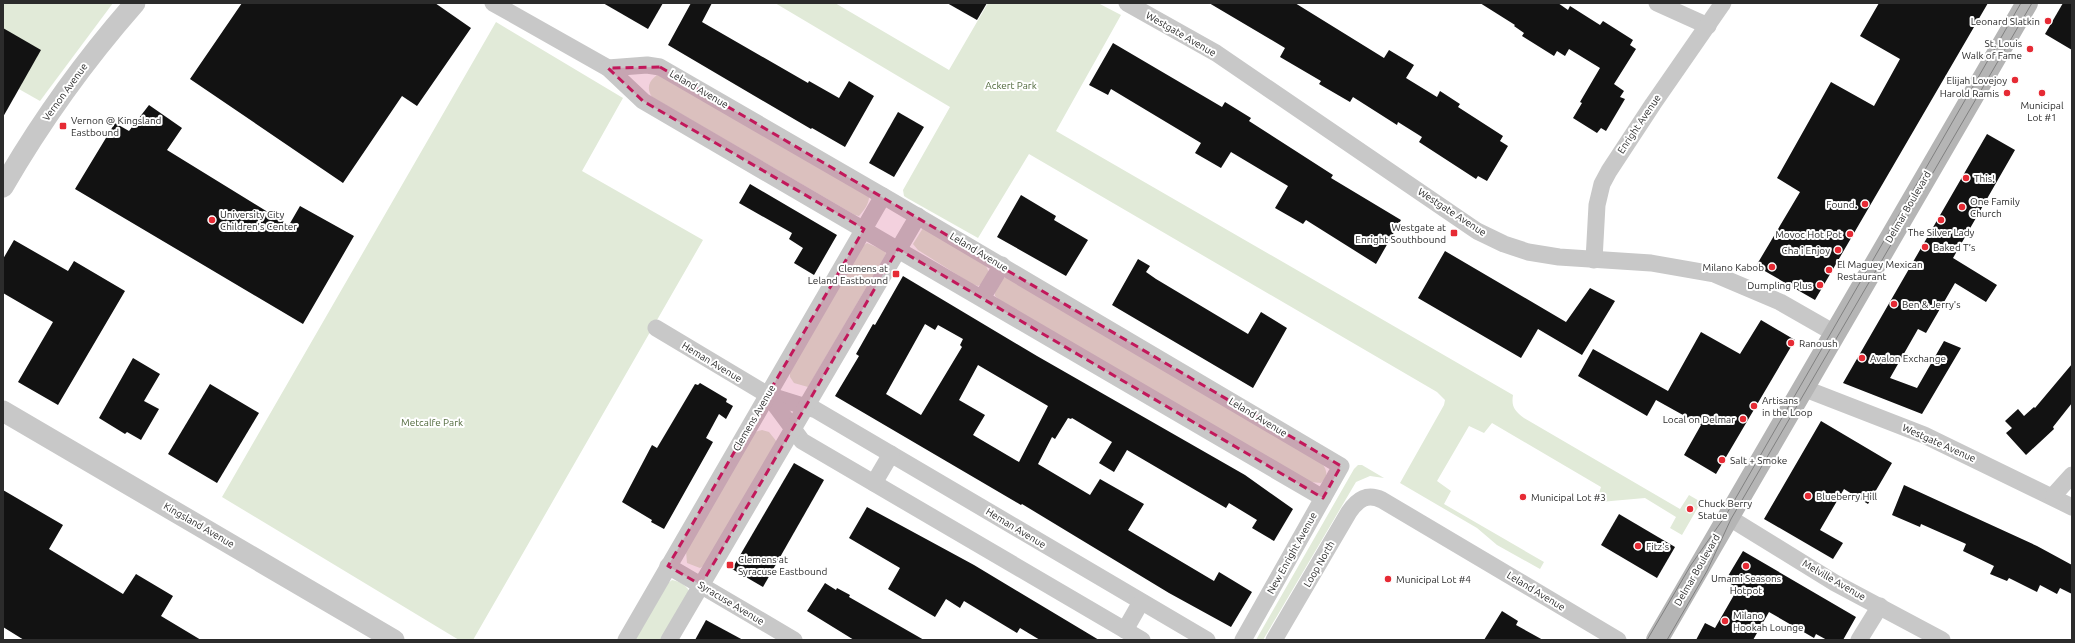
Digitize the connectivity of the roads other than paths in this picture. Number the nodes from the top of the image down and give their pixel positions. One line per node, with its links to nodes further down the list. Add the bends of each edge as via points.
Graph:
1 (135, 3): 9 (street, Vernon Avenue, via 65,91)
2 (493, 3): 8 (street)
3 (1127, 3): 14 (street, Westgate Avenue, via 1216,53 1477,231 1528,252)
4 (1657, 3): 7 (street)
5 (1723, 3): 7 (street, Enright Avenue)
6 (2027, 3): 18 (main road, Delmar Boulevard)
7 (1708, 26): 14 (street, Enright Avenue, via 1618,155 1602,184 1597,205)
8 (608, 68): 10 (street, Leland Avenue, via 647,65 660,67); 12 (street, via 643,101)
9 (3, 187)
10 (883, 196): 11 (street, Leland Avenue); 12 (street, Clemens Avenue)
11 (918, 216): 13 (street); 15 (street, Leland Avenue)
12 (864, 229): 13 (street); 20 (street, Clemens Avenue)
13 (898, 249): 16 (street); 21 (street)
14 (1594, 260): 18 (street, Westgate Avenue, via 1651,263 1714,274 1780,302)
15 (1002, 266): 16 (street); 27 (street, Leland Avenue)
16 (982, 298): 32 (street)
17 (656, 328): 20 (street, Heman Avenue)
18 (1836, 334): 19 (main road, Delmar Boulevard)
19 (1803, 388): 31 (street, Westgate Avenue, via 1918,433); 34 (main road, Delmar Boulevard)
20 (768, 395): 21 (street, Heman Avenue); 25 (street, Heman Avenue); 35 (street, Clemens Avenue)
21 (805, 406): 25 (street); 26 (street, Heman Avenue)
22 (3, 411): 24 (street, Kingsland Avenue)
23 (3, 416): 24 (street)
24 (28, 425): 40 (street, Kingsland Avenue)
25 (792, 428): 29 (street, Heman Avenue, via 802,441); 36 (street)
26 (891, 454): 29 (street); 37 (street, Heman Avenue)
27 (1341, 466): 32 (street, New Enright Avenue)
28 (2072, 474): 31 (street)
29 (874, 483): 39 (street, Heman Avenue)
30 (1371, 496): 47 (street, Loop North, via 1355,503); 48 (street, Leland Avenue, via 1382,500)
31 (2053, 496): 33 (street, Westgate Avenue)
32 (1323, 498): 46 (street, New Enright Avenue)
33 (2072, 507)
34 (1728, 517): 38 (street, Melville Avenue, via 1835,582); 49 (main road, Delmar Boulevard)
35 (668, 566): 36 (street, Syracuse Avenue); 41 (street, Clemens Avenue)
36 (701, 585): 42 (street); 43 (street, Syracuse Avenue)
37 (1141, 602): 39 (street); 45 (street, Heman Avenue)
38 (1880, 606): 50 (street); 51 (street, Melville Avenue)
39 (1125, 630): 44 (street, Heman Avenue)
40 (394, 640)
41 (626, 640)
42 (669, 640)
43 (794, 640)
44 (1142, 640)
45 (1207, 640)
46 (1243, 640)
47 (1274, 640)
48 (1618, 640)
49 (1657, 640)
50 (1859, 640)
51 (1942, 640)

